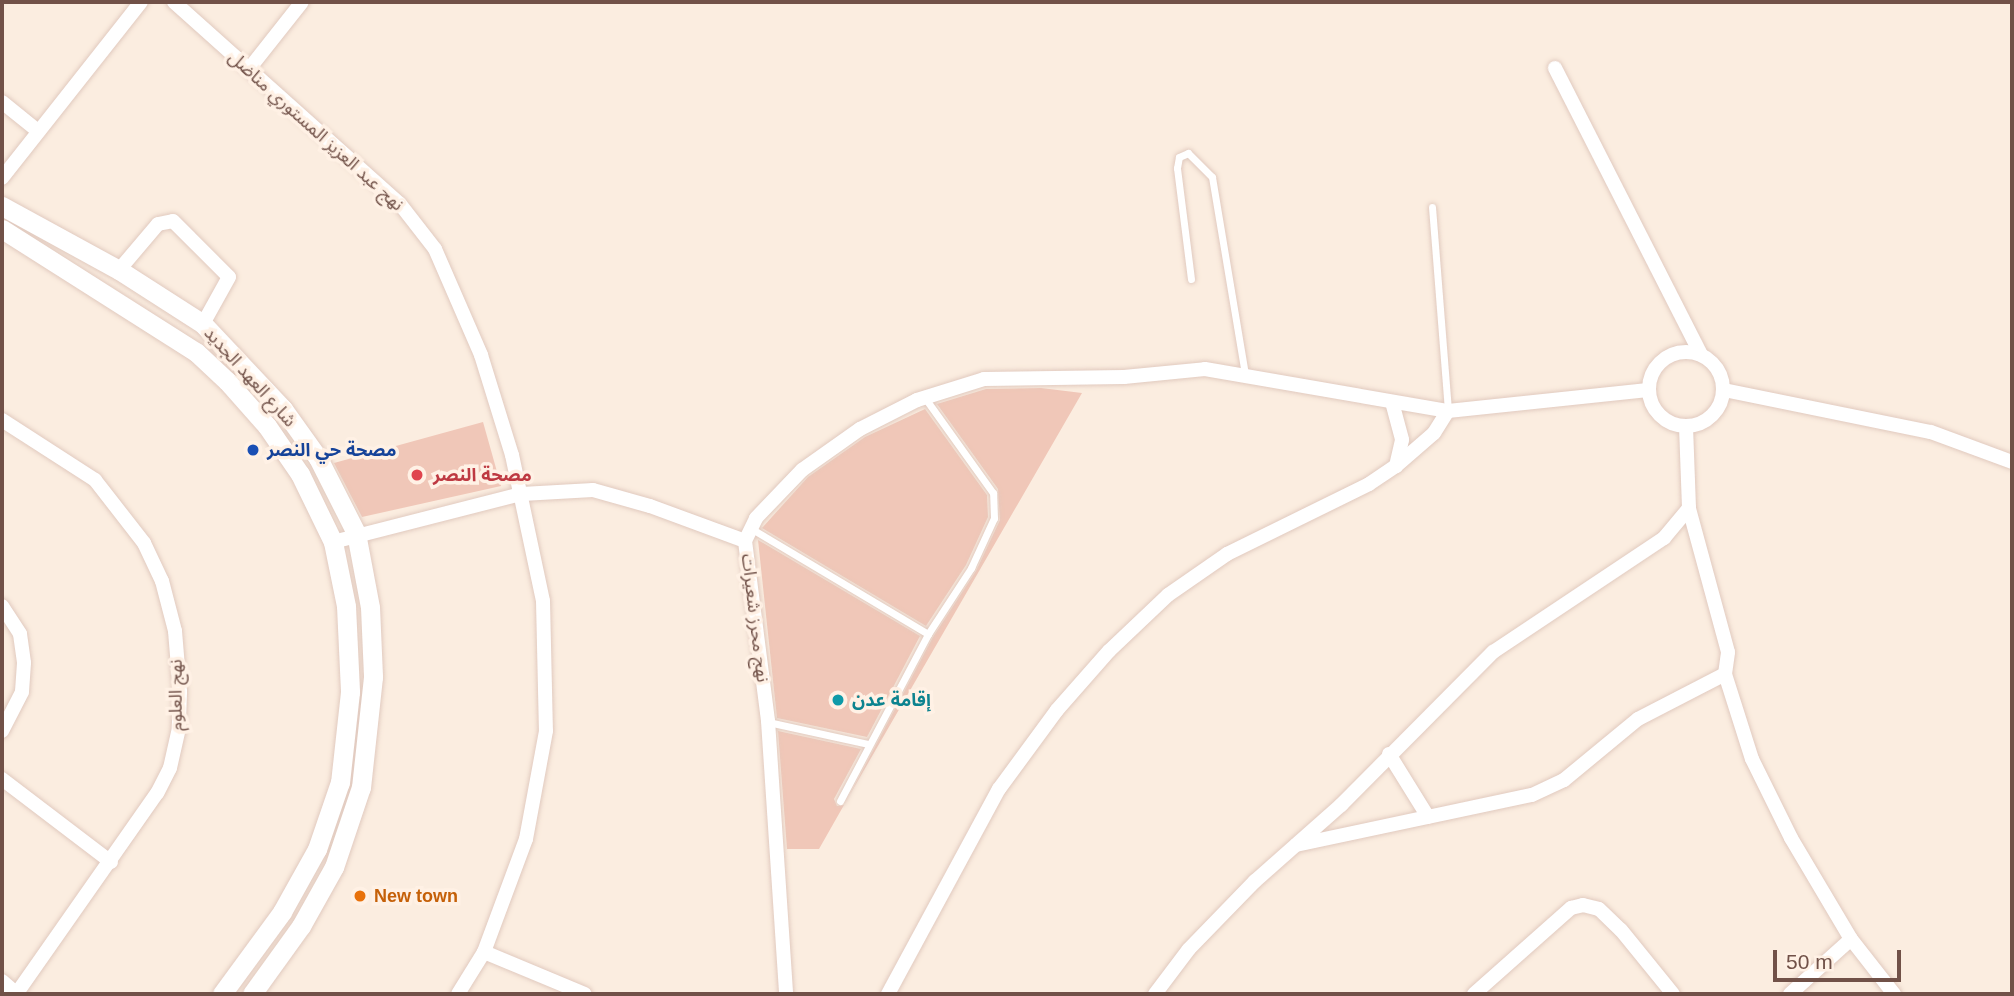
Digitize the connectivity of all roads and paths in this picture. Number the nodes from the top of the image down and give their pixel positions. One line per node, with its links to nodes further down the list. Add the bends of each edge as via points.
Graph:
1 (141, 2): 7 (street)
2 (174, 2): 5 (street, نهج عبد العزيز المستوري مناضل)
3 (302, 2): 5 (street)
4 (1555, 68): 15 (street)
5 (249, 69): 26 (street, نهج عبد العزيز المستوري مناضل, via 400,204 435,249 481,355)
6 (2, 102): 7 (street)
7 (38, 131): 8 (street)
8 (2, 178)
9 (2, 206): 12 (main road, شارع العهد الجديد)
10 (1432, 207): 21 (lane)
11 (2, 229): 30 (main road, شارع العهد الجديد, via 196,352 227,381 267,426 300,474)
12 (119, 270): 14 (main road, شارع العهد الجديد); 14 (street, via 158,224 173,221 229,277)
13 (1191, 279): 16 (lane, via 1177,168 1179,157 1188,153 1212,177)
14 (203, 324): 28 (main road, شارع العهد الجديد, via 283,409 318,458)
15 (1701, 354): 17 (street, via 1671,354 1659,363); 18 (street, via 1713,362)
16 (1245, 373): 19 (street, via 1181,369 1124,377 984,379); 20 (street)
17 (1648, 390): 21 (street); 23 (street, via 1660,416)
18 (1724, 390): 23 (street, via 1713,416); 24 (street, via 1931,432)
19 (925, 398): 29 (street, via 860,429 802,470); 32 (lane, via 993,493 994,517 971,568)
20 (1392, 402): 21 (street); 25 (street, via 1402,440)
21 (1448, 411): 25 (street, via 1434,433)
22 (2, 420): 42 (street, نهج العلوم, via 95,481 117,504 144,543 162,581 172,618 180,692 170,768)
23 (1686, 427): 27 (street)
24 (2012, 462)
25 (1396, 466): 52 (street, via 1227,554 1168,595 1109,651 1057,710 999,789)
26 (522, 494): 28 (street, نهج محرز شعيرات); 29 (street, نهج محرز شعيرات, via 593,490); 44 (street, نهج عبد العزيز المستوري مناضل, via 543,601 546,731 526,839)
27 (1689, 508): 33 (street, via 1728,652); 37 (street, via 1664,538 1493,652)
28 (356, 533): 30 (street, نهج محرز شعيرات); 48 (main road, شارع العهد الجديد, via 370,607 373,677 361,787 334,867 301,926)
29 (748, 535): 32 (lane); 34 (street, نهج محرز شعيرات)
30 (333, 542): 47 (main road, شارع العهد الجديد, via 346,606 351,692 341,782 317,849 288,901)
31 (2, 606): 35 (street, via 20,634 24,663 22,692)
32 (929, 634): 36 (lane)
33 (1725, 674): 40 (street, via 1638,719 1564,780 1532,795); 43 (street, via 1752,759 1791,838)
34 (768, 721): 36 (lane); 51 (street, نهج محرز شعيرات)
35 (2, 731)
36 (868, 744): 39 (lane)
37 (1388, 754): 40 (street); 41 (street)
38 (2, 779): 42 (street)
39 (840, 802)
40 (1428, 817): 41 (street)
41 (1295, 845): 53 (street, via 1189,949)
42 (111, 862): 46 (street, نهج العلوم)
43 (1851, 939): 56 (street); 57 (street)
44 (484, 952): 49 (street, نهج عبد العزيز المستوري مناضل); 50 (street)
45 (2, 981): 46 (street)
46 (16, 994)
47 (222, 994)
48 (252, 994)
49 (458, 994)
50 (584, 994)
51 (786, 994)
52 (888, 994)
53 (1155, 994)
54 (1474, 994): 55 (street, via 1571,908 1583,905 1599,909 1621,930)
55 (1673, 994)
56 (1790, 994)
57 (1894, 994)

